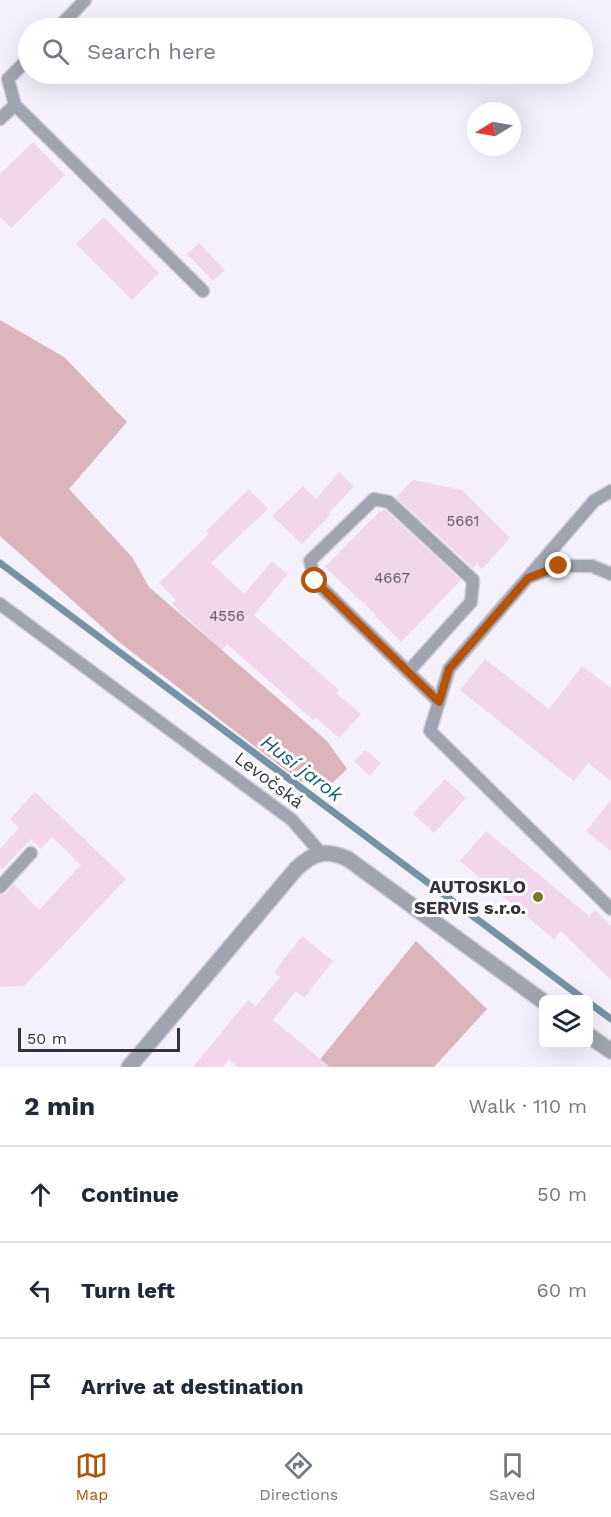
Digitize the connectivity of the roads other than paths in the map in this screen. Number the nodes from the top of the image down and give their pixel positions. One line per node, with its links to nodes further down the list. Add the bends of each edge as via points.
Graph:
1 (85, 0): 2 (lane)
2 (68, 18)
3 (18, 68): 4 (lane, via 8,79)
4 (15, 105): 5 (lane); 6 (lane)
5 (0, 119)
6 (203, 291)
7 (611, 491): 9 (lane, via 594,501)
8 (611, 574): 9 (lane, via 592,566 559,566)
9 (528, 578): 12 (lane, via 449,669)
10 (0, 604): 14 (lane, Levočská, via 292,820)
11 (408, 672): 11 (lane, via 315,581 310,561 374,498 390,502 473,580 471,602); 12 (lane)
12 (439, 702): 16 (lane, via 430,731)
13 (31, 853): 15 (lane)
14 (321, 853): 17 (street, via 348,859); 20 (street, via 296,869)
15 (0, 887)
16 (611, 909)
17 (539, 999)
18 (593, 1038): 19 (street)
19 (611, 1051)
20 (129, 1067)

